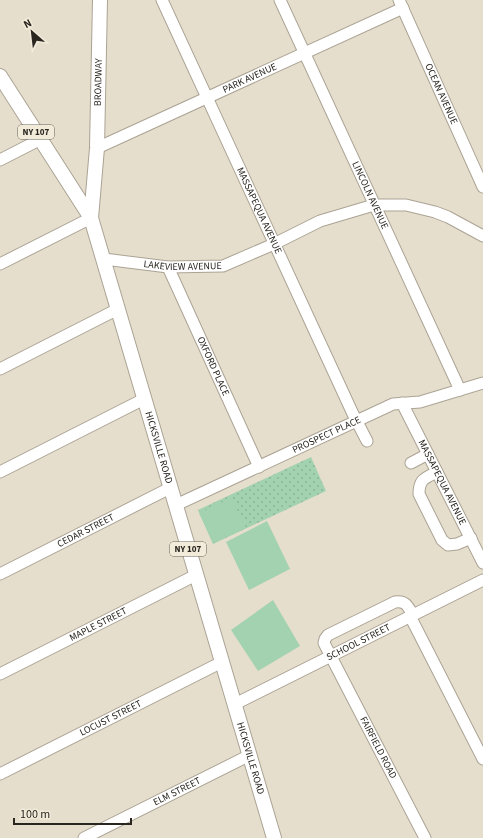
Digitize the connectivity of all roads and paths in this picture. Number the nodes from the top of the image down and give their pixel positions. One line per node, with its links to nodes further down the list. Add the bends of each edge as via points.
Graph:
1 (100, 0): 9 (main road, BROADWAY)
2 (162, 0): 7 (street, MASSAPEQUA AVENUE)
3 (280, 0): 5 (street, LINCOLN AVENUE)
4 (401, 4): 5 (street, PARK AVENUE); 13 (street, OCEAN AVENUE)
5 (304, 53): 7 (street, PARK AVENUE); 14 (street, LINCOLN AVENUE)
6 (0, 76): 8 (main road, HICKSVILLE ROAD / NY 107)
7 (207, 98): 9 (street, PARK AVENUE); 17 (street, MASSAPEQUA AVENUE)
8 (41, 139): 10 (street); 12 (main road, HICKSVILLE ROAD / NY 107)
9 (97, 148): 11 (main road, BROADWAY)
10 (0, 160)
11 (95, 165): 12 (main road, via 89,175); 15 (main road, BROADWAY)
12 (72, 187): 15 (main road, HICKSVILLE ROAD / NY 107)
13 (483, 187)
14 (374, 205): 16 (street, LAKEVIEW AVENUE, via 391,204 421,208 448,217); 17 (street, LAKEVIEW AVENUE, via 320,220); 24 (street, LINCOLN AVENUE)
15 (91, 218): 18 (main road, HICKSVILLE ROAD / NY 107); 19 (street)
16 (483, 235)
17 (274, 244): 20 (street, LAKEVIEW AVENUE, via 223,266); 27 (street, MASSAPEQUA AVENUE)
18 (104, 259): 20 (street, LAKEVIEW AVENUE); 21 (main road, HICKSVILLE ROAD / NY 107)
19 (0, 264)
20 (168, 266): 31 (street, OXFORD PLACE)
21 (118, 309): 22 (street); 25 (main road, HICKSVILLE ROAD / NY 107)
22 (0, 369)
23 (483, 383): 24 (street, PROSPECT PLACE)
24 (460, 390): 26 (street, PROSPECT PLACE, via 420,402)
25 (144, 399): 32 (street); 34 (main road, HICKSVILLE ROAD / NY 107)
26 (402, 403): 27 (street, PROSPECT PLACE, via 393,404); 29 (street, MASSAPEQUA AVENUE)
27 (356, 421): 28 (street, MASSAPEQUA AVENUE); 31 (street, PROSPECT PLACE)
28 (367, 441)
29 (428, 454): 30 (street); 33 (street, MASSAPEQUA AVENUE)
30 (411, 463)
31 (259, 467): 35 (street, PROSPECT PLACE)
32 (0, 472)
33 (437, 472): 36 (street, MASSAPEQUA AVENUE); 36 (street, via 422,479 419,494 442,540 448,545)
34 (170, 488): 35 (main road, HICKSVILLE ROAD / NY 107); 38 (street, CEDAR STREET)
35 (176, 505): 39 (main road, HICKSVILLE ROAD / NY 107)
36 (471, 538): 37 (street, MASSAPEQUA AVENUE)
37 (483, 562)
38 (0, 574)
39 (196, 575): 43 (main road, HICKSVILLE ROAD / NY 107); 44 (street, MAPLE STREET)
40 (483, 580): 41 (street, SCHOOL STREET)
41 (412, 615): 42 (street, SCHOOL STREET); 42 (street, FAIRFIELD ROAD, via 406,603 395,602 328,635 324,644); 47 (street)
42 (331, 656): 45 (street, SCHOOL STREET); 51 (street, FAIRFIELD ROAD)
43 (222, 662): 45 (main road, HICKSVILLE ROAD / NY 107); 48 (street, LOCUST STREET)
44 (0, 674)
45 (234, 704): 46 (main road, HICKSVILLE ROAD / NY 107)
46 (250, 755): 49 (street, ELM STREET); 50 (main road, HICKSVILLE ROAD / NY 107)
47 (483, 758)
48 (0, 774)
49 (84, 838)
50 (274, 838)
51 (425, 838)

